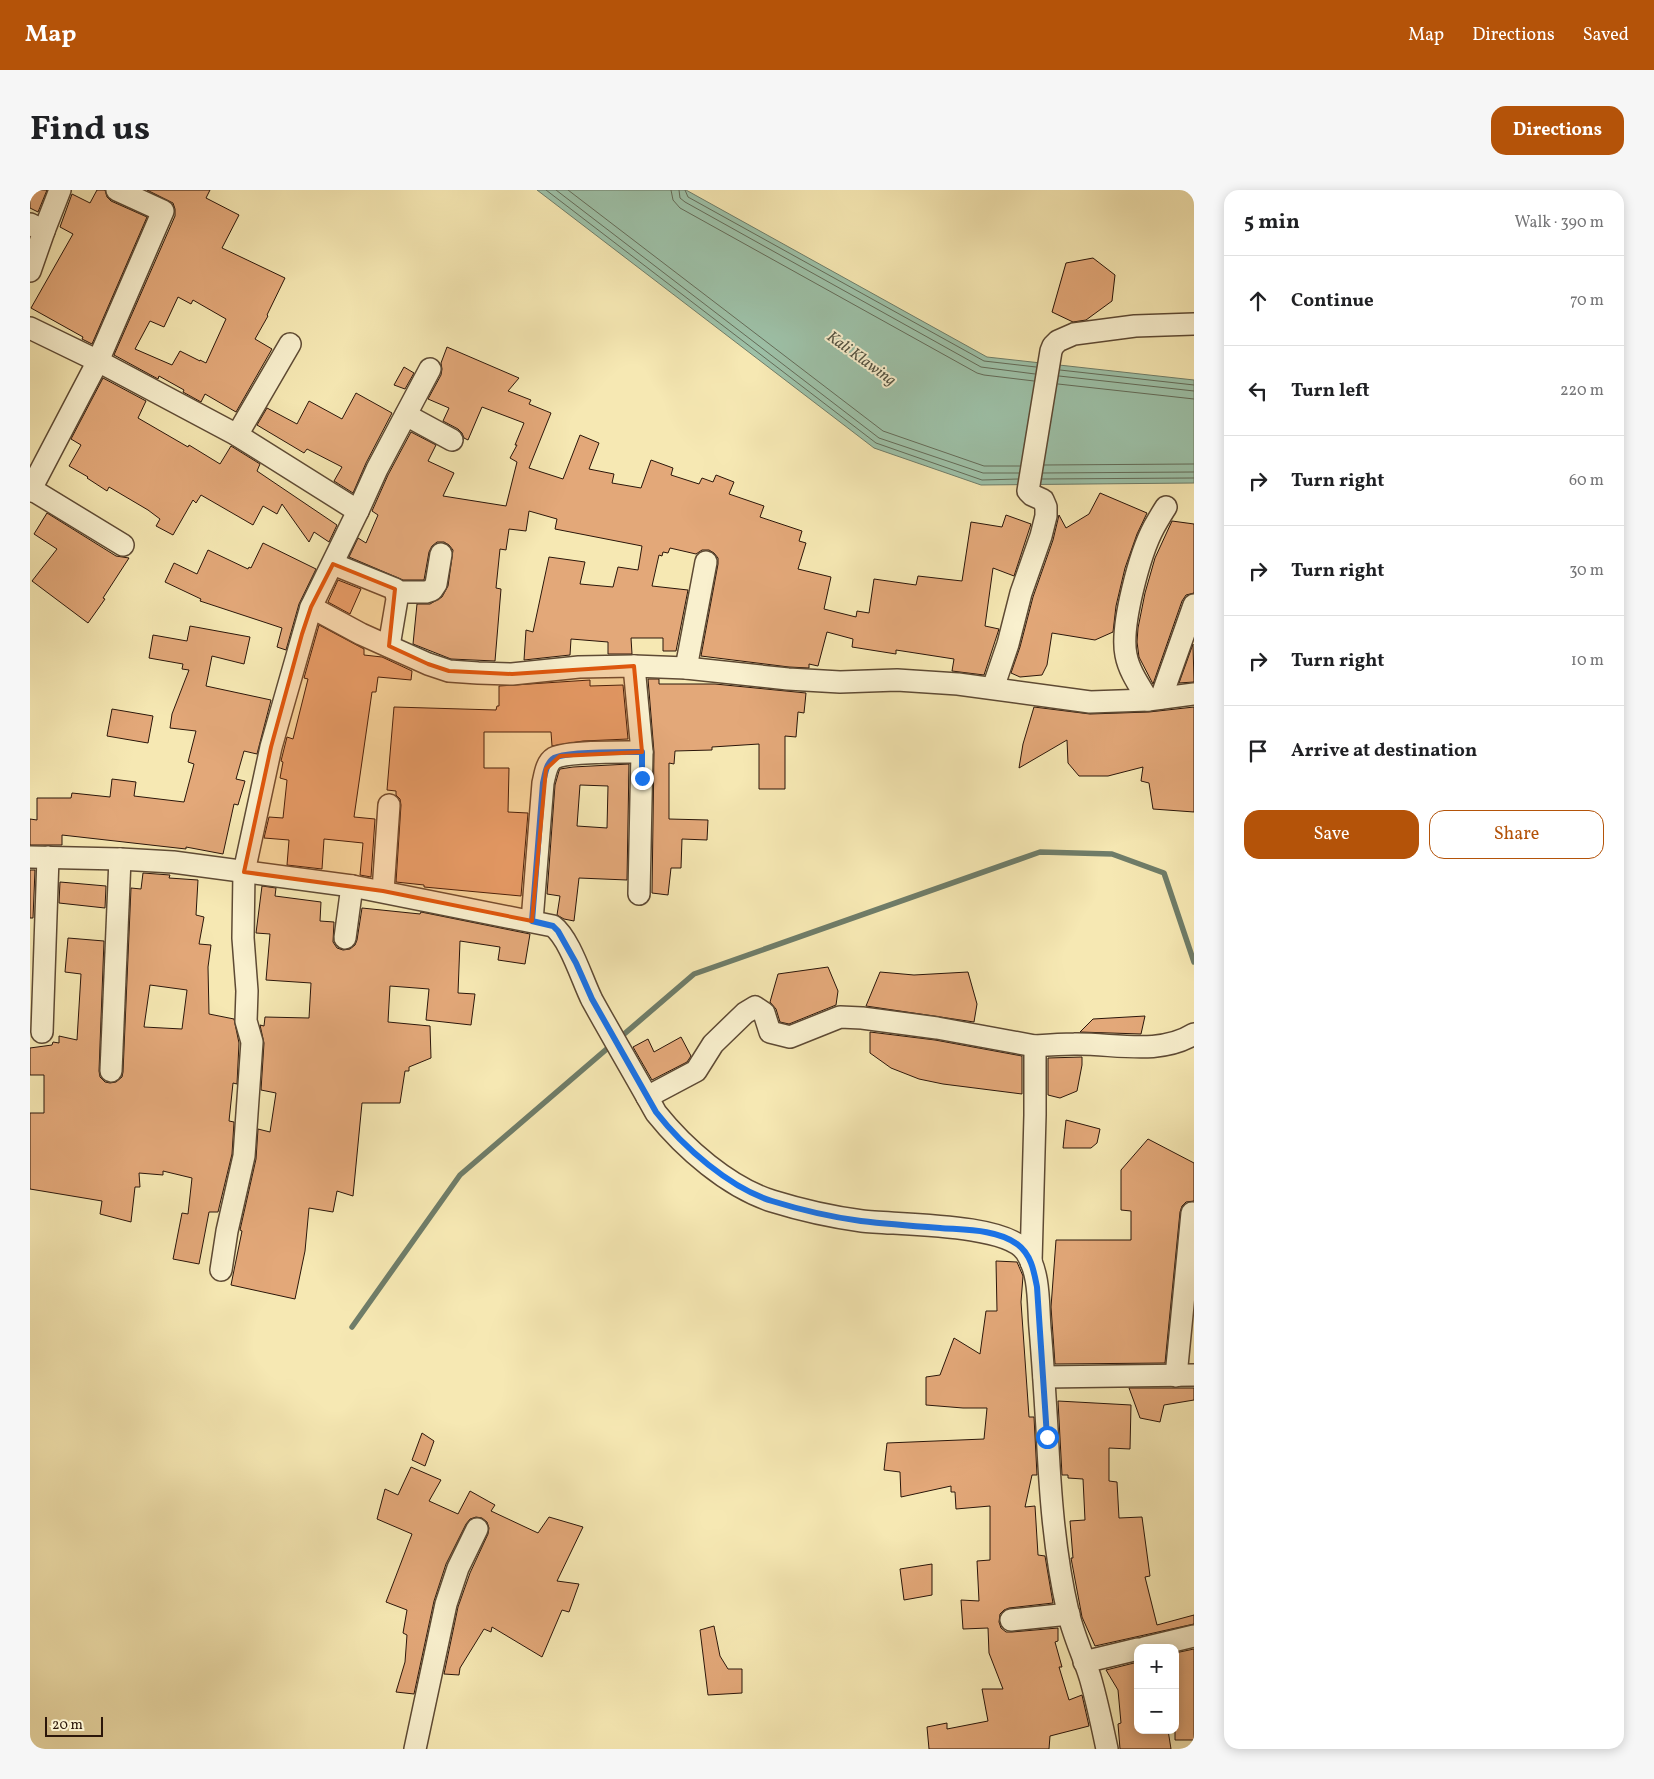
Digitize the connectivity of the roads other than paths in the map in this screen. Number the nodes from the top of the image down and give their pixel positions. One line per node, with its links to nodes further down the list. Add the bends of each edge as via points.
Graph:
1 (60, 190): 3 (street)
2 (116, 190): 8 (street, via 163,211)
3 (37, 227): 4 (street)
4 (30, 271)
5 (1194, 324): 26 (street, via 1135,326 1074,334 1053,346 1028,491 1043,500 1046,516)
6 (30, 328): 8 (street)
7 (290, 344): 11 (street)
8 (98, 361): 11 (street); 13 (street)
9 (430, 369): 10 (street)
10 (406, 415): 12 (street); 15 (street)
11 (237, 435): 15 (street)
12 (452, 440)
13 (30, 490): 16 (street)
14 (1166, 507): 28 (street, via 1144,550 1125,637 1129,666)
15 (358, 511): 19 (street)
16 (123, 545)
17 (441, 554): 20 (street, via 432,590)
18 (706, 562): 25 (street)
19 (333, 564): 20 (street); 22 (street)
20 (396, 592): 23 (street)
21 (1194, 605): 28 (street)
22 (310, 607): 23 (street); 33 (street, via 271,747)
23 (389, 646): 24 (street, via 449,670 478,674)
24 (634, 666): 25 (street); 29 (street)
25 (686, 668): 26 (street, via 788,680 897,680)
26 (993, 688): 28 (street, via 1083,701)
27 (1194, 694): 28 (street)
28 (1155, 699)
29 (642, 752): 36 (street); 37 (street, via 560,756 550,762 543,783)
30 (390, 805): 35 (street)
31 (39, 857): 32 (street); 39 (street)
32 (120, 858): 33 (street); 42 (street)
33 (244, 872): 34 (street); 46 (street, via 246,1021 252,1042 244,1156)
34 (352, 886): 35 (street); 38 (street)
35 (383, 891): 37 (street)
36 (639, 894)
37 (532, 921): 43 (street, via 553,926 558,931 592,999)
38 (345, 938)
39 (42, 1032)
40 (1194, 1034): 41 (street, via 1163,1045)
41 (1035, 1046): 43 (street, via 938,1028 840,1017 790,1037 770,1032 764,1013 755,1007 744,1013 713,1044 696,1071); 45 (street)
42 (111, 1071)
43 (648, 1097): 45 (street, via 668,1127 703,1160 741,1187 770,1200 860,1221 993,1234 1023,1248)
44 (1192, 1213): 47 (street)
45 (1031, 1262): 48 (street, via 1037,1287)
46 (221, 1270)
47 (1185, 1376): 48 (street)
48 (1044, 1377): 50 (street, via 1052,1512)
49 (477, 1528): 56 (street, via 446,1604)
50 (1069, 1614): 51 (street); 55 (street)
51 (1011, 1620)
52 (1194, 1636): 53 (street)
53 (1161, 1644)
54 (1134, 1650): 55 (street)
55 (1084, 1662): 57 (street)
56 (415, 1749)
57 (1107, 1749)

